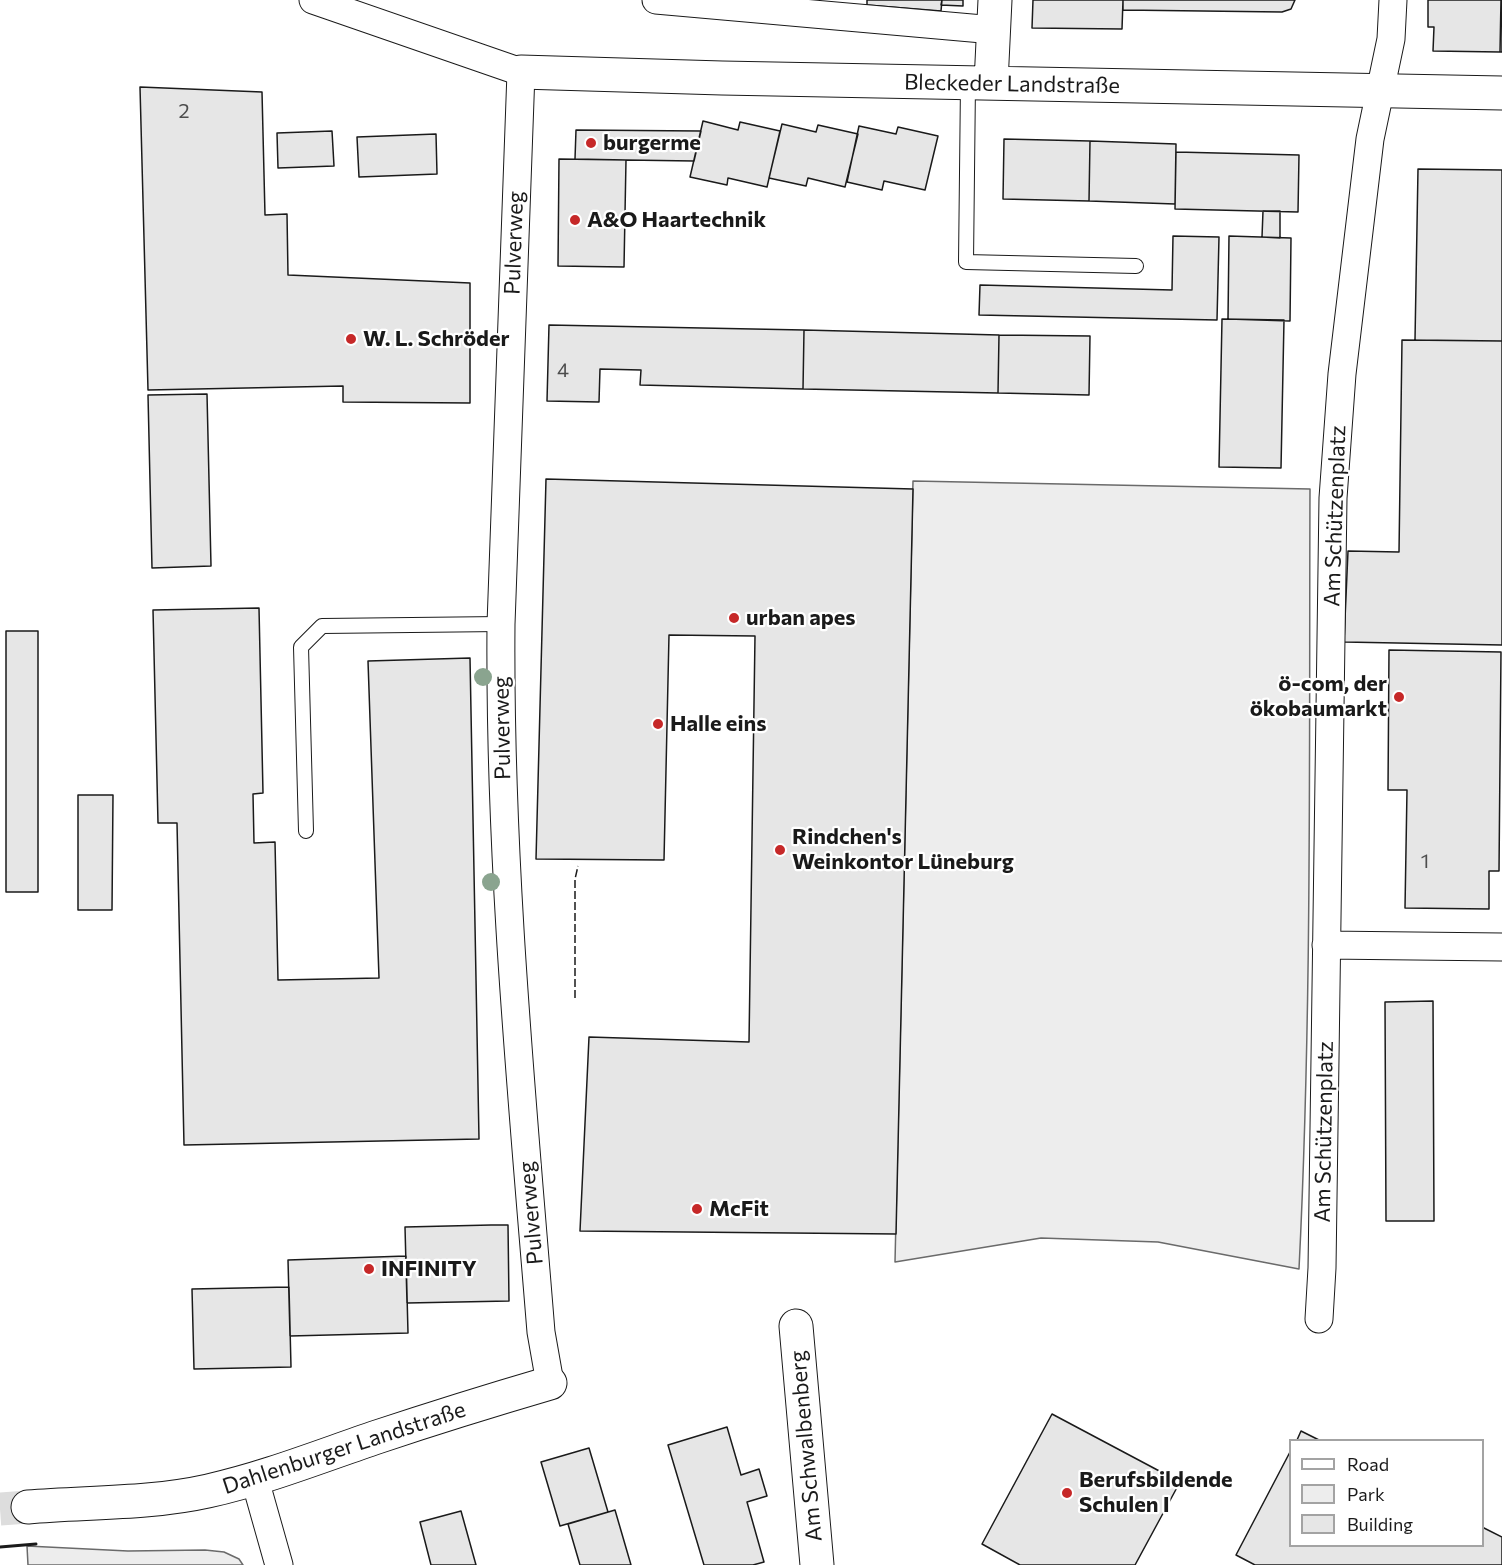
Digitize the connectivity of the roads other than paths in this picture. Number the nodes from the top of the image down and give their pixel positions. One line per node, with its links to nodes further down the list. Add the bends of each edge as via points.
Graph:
1 (313, 0): 5 (street)
2 (656, 0): 4 (street)
3 (1393, 0): 7 (street, Am Schützenplatz, via 1391,39)
4 (994, 15): 6 (street)
5 (521, 72): 6 (street, Bleckeder Landstraße); 10 (street, Pulverweg)
6 (980, 83): 7 (street, Bleckeder Landstraße); 9 (lane, via 966,262)
7 (1379, 91): 8 (street, Bleckeder Landstraße); 12 (street, Am Schützenplatz, via 1342,374 1333,498)
8 (1502, 93)
9 (1136, 266)
10 (501, 624): 11 (lane, via 322,626 301,647); 16 (street, Pulverweg, via 506,878 541,1332)
11 (306, 831)
12 (1326, 945): 13 (street); 14 (street, Am Schützenplatz)
13 (1502, 947)
14 (1319, 1319)
15 (796, 1326): 20 (street, Am Schwalbenberg)
16 (550, 1383): 17 (street, Dahlenburger Landstraße)
17 (255, 1480): 18 (street, Dahlenburger Landstraße, via 152,1500); 19 (street)
18 (28, 1507)
19 (279, 1565)
20 (817, 1565)

